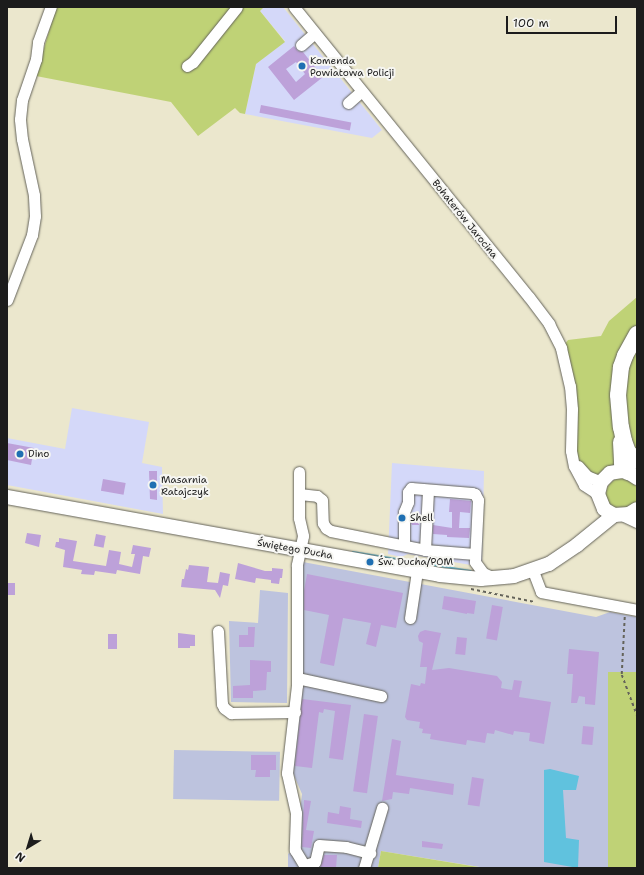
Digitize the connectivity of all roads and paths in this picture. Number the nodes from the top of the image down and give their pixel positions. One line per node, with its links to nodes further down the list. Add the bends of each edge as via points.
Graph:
1 (51, 7): 9 (street, via 38,42 36,59 22,100 20,119 34,195 35,216 32,235)
2 (237, 7): 6 (street)
3 (294, 7): 4 (street, Bohaterów Jarocina)
4 (316, 33): 5 (street); 7 (street, Bohaterów Jarocina)
5 (301, 45)
6 (187, 66)
7 (362, 91): 8 (street); 14 (street, Bohaterów Jarocina, via 549,324 561,348 570,386 572,457)
8 (348, 103)
9 (7, 300)
10 (637, 334): 11 (highway, via 621,367 618,395 621,458 624,468)
11 (634, 470): 14 (main road, via 616,471 605,477)
12 (299, 472): 15 (street)
13 (428, 490): 20 (street, via 409,490 404,512 405,534); 23 (street); 24 (street, via 470,493 477,497)
14 (600, 493): 18 (main road, via 609,512); 21 (main road, Świętego Ducha, via 592,525)
15 (299, 494): 20 (street, via 317,496 322,500 323,523 329,530); 22 (street, via 299,518 303,536)
16 (7, 497): 22 (main road, Świętego Ducha)
17 (637, 509): 18 (main road, Świętego Ducha)
18 (619, 515): 19 (street); 21 (main road, Świętego Ducha)
19 (637, 522)
20 (402, 544): 23 (street)
21 (577, 545): 26 (main road, Świętego Ducha, via 549,564)
22 (299, 550): 25 (main road, Świętego Ducha); 34 (street)
23 (425, 550): 24 (street)
24 (475, 554): 27 (street, via 475,562 480,571)
25 (417, 571): 27 (main road, Świętego Ducha, via 463,579); 32 (street)
26 (533, 571): 27 (main road, Świętego Ducha); 30 (street, via 541,592)
27 (497, 579)
28 (466, 589): 29 (path)
29 (535, 602)
30 (625, 609): 31 (street); 37 (path, via 622,675)
31 (637, 610)
32 (410, 618)
33 (218, 631): 36 (street, via 224,708 231,713)
34 (297, 678): 35 (street); 36 (street)
35 (381, 696)
36 (294, 712): 40 (street, via 287,773 296,813 296,850)
37 (637, 715)
38 (382, 808): 39 (street)
39 (370, 853): 40 (street, via 346,847 319,845 315,862); 41 (street)
40 (305, 866)
41 (364, 868)

